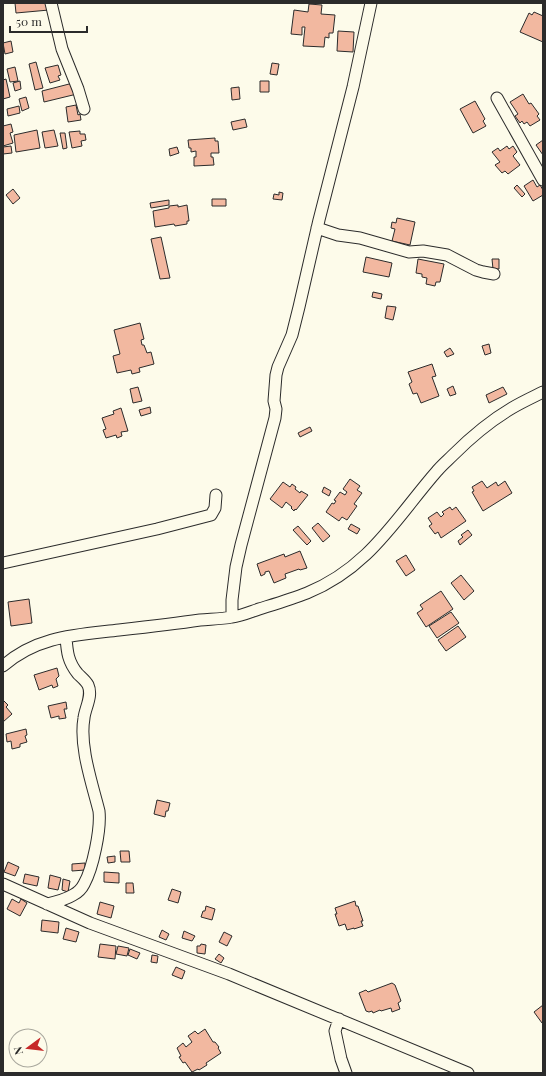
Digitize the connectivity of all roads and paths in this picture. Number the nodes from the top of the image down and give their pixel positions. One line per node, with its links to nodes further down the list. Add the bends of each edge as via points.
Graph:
1 (50, 3): 4 (street, via 62,49)
2 (371, 3): 6 (street, via 353,87)
3 (497, 98): 5 (street)
4 (84, 109)
5 (543, 180)
6 (317, 228): 7 (street, via 409,252 423,251 447,255 476,270); 11 (street, via 292,335 276,375 275,418 236,567)
7 (494, 274)
8 (543, 392): 11 (street, via 512,408 468,440 438,470 388,532 351,568 309,592)
9 (216, 495): 10 (street, via 215,508 211,515)
10 (3, 562)
11 (232, 617): 12 (street)
12 (66, 637): 13 (street, via 32,648); 15 (street, via 68,658 88,685 90,697 84,717 84,744 100,819 91,867 84,884 62,901)
13 (3, 666)
14 (3, 884): 15 (street)
15 (46, 904): 16 (street)
16 (339, 1019): 17 (street, via 335,1031); 18 (street)
17 (346, 1073)
18 (468, 1073)

